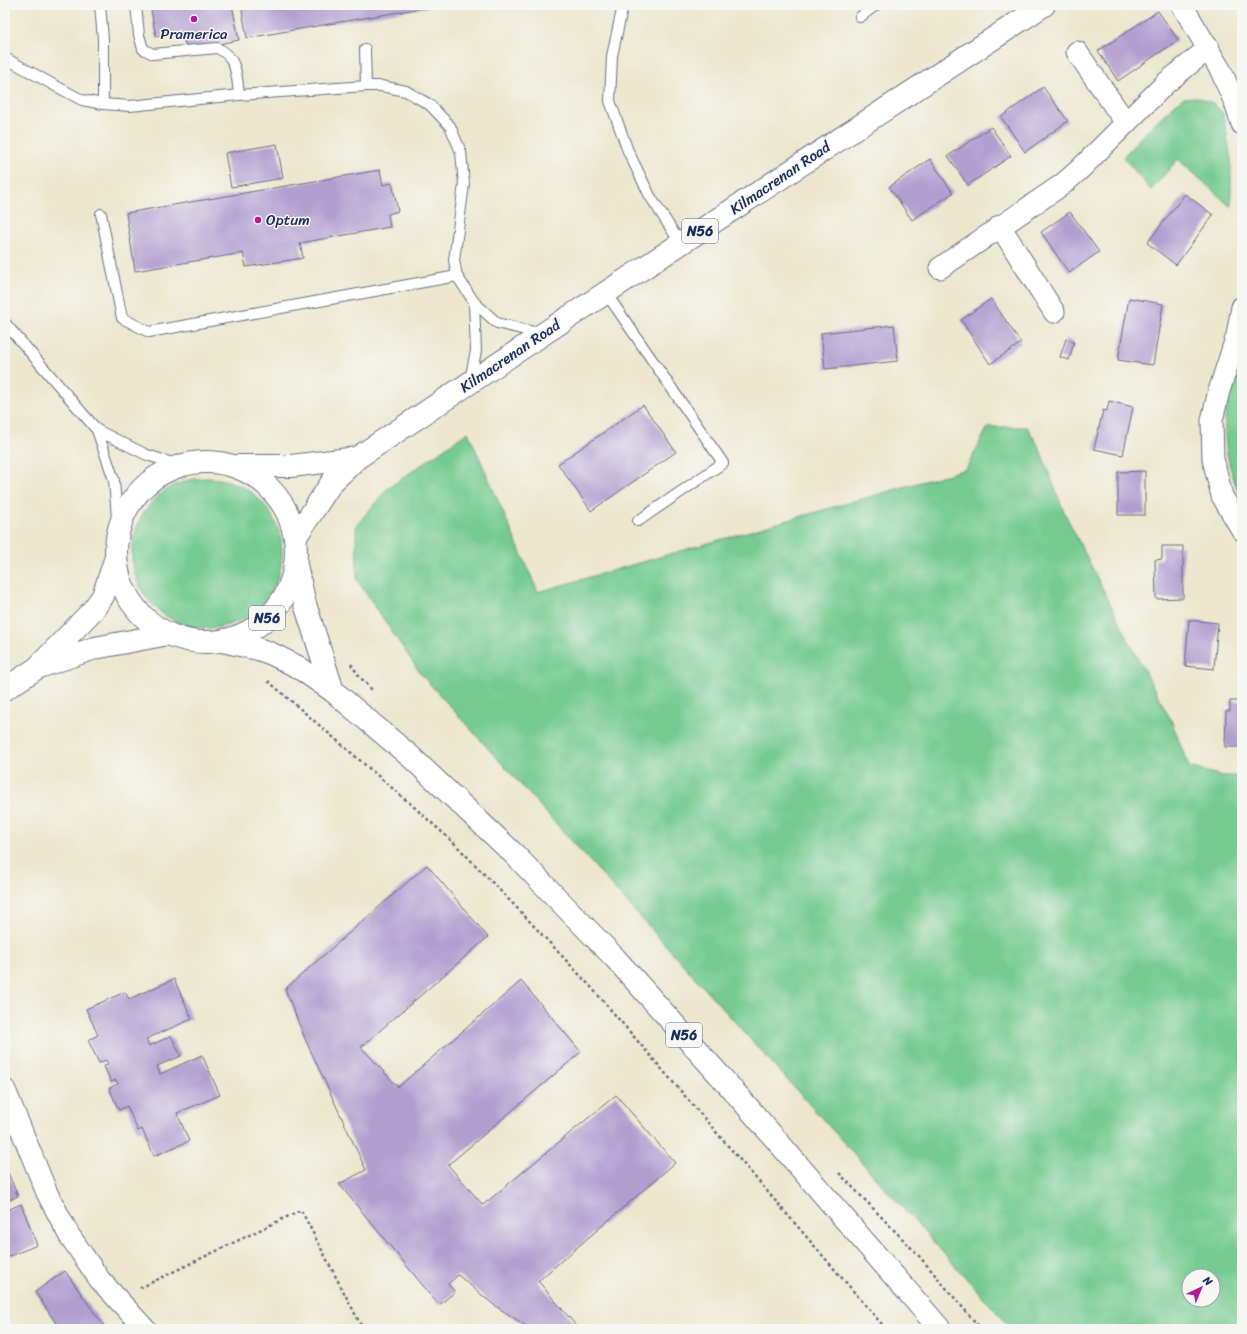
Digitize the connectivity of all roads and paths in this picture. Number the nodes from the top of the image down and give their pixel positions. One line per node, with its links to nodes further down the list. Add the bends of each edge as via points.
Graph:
1 (100, 5): 14 (lane)
2 (136, 5): 13 (lane, via 143,49 153,54 217,48 225,51 237,70)
3 (624, 5): 19 (lane, via 612,56 610,101 628,151 650,196)
4 (876, 5): 7 (lane)
5 (1044, 5): 19 (main road, Kilmacrenan Road / N56)
6 (1182, 5): 8 (street)
7 (860, 17)
8 (1209, 48): 15 (street, via 1166,83); 16 (street, via 1221,70)
9 (365, 49): 12 (lane)
10 (1077, 52): 15 (street)
11 (5, 58): 14 (lane, via 82,100)
12 (366, 86): 13 (lane); 21 (lane, via 406,91 430,105 450,126 461,152 464,184 454,260)
13 (240, 95): 14 (lane, via 130,106)
14 (103, 104)
15 (1126, 123): 18 (street, via 1063,184)
16 (1242, 124)
17 (101, 214): 21 (lane, via 122,318 149,332)
18 (1000, 226): 20 (street); 25 (street)
19 (681, 244): 22 (main road, Kilmacrenan Road / N56)
20 (940, 268)
21 (457, 276): 23 (lane)
22 (606, 293): 27 (main road, Kilmacrenan Road / N56); 34 (lane, via 723,463)
23 (474, 302): 27 (lane, via 497,323); 29 (lane, via 476,351)
24 (1242, 307): 28 (street)
25 (1054, 312)
26 (5, 323): 30 (lane)
27 (543, 334): 29 (main road, Kilmacrenan Road / N56)
28 (1237, 349): 36 (street, via 1219,391 1212,420 1213,459 1222,496)
29 (470, 384): 31 (main road, Kilmacrenan Road / N56)
30 (98, 430): 32 (lane, via 147,455); 35 (lane, via 114,480)
31 (357, 458): 33 (main road, N56, via 291,466); 37 (main road, N56, via 332,482)
32 (179, 465): 33 (main road, N56, via 207,461); 35 (main road, N56, via 144,485 128,506)
33 (235, 466): 37 (main road, N56, via 263,482 275,494 291,522)
34 (638, 521)
35 (118, 530): 38 (main road, N56)
36 (1242, 530)
37 (295, 538): 39 (main road, N56)
38 (116, 557): 40 (main road, N56, via 122,584 135,608); 42 (main road, via 103,596 93,610)
39 (295, 562): 41 (main road, N56, via 293,575 283,598 267,618 246,632); 45 (main road, N56, via 305,604)
40 (168, 634): 41 (main road, N56, via 194,641); 42 (main road, via 94,648)
41 (222, 641): 45 (main road, N56, via 272,654 298,667)
42 (37, 668): 44 (main road)
43 (264, 677): 50 (path, via 454,843 518,909 591,987)
44 (5, 689)
45 (333, 691): 51 (main road, N56, via 411,757 515,855 615,958)
46 (5, 1090): 47 (street, via 47,1193 69,1235 100,1280)
47 (118, 1299): 48 (street); 49 (path, via 300,1210)
48 (145, 1329)
49 (363, 1329)
50 (886, 1329)
51 (940, 1329)

